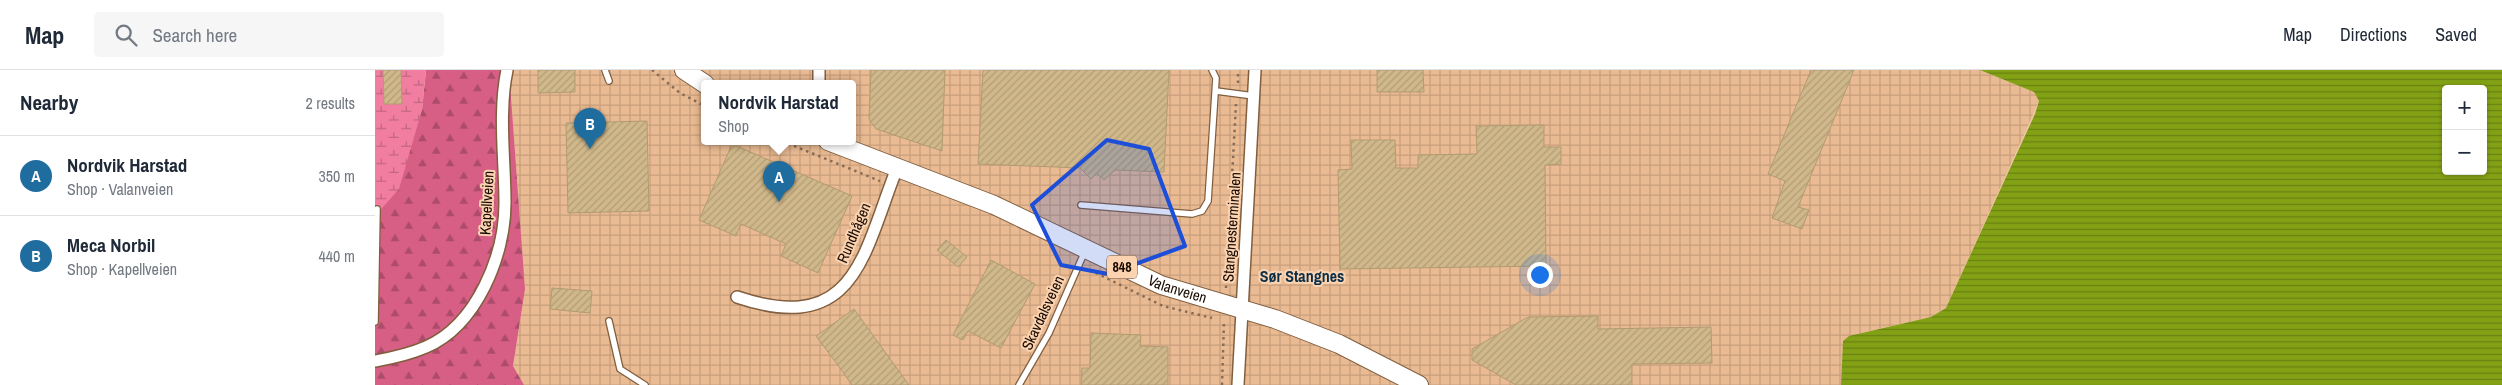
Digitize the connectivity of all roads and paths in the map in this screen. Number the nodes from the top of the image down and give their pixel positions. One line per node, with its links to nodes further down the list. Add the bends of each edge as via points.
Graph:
1 (507, 70): 25 (street, Kapellveien, via 503,112 503,234 488,282 469,311 449,332 428,346)
2 (605, 70): 8 (lane)
3 (653, 70): 13 (path, via 681,93)
4 (684, 70): 9 (main road)
5 (1212, 70): 10 (lane, via 1216,78)
6 (1238, 70): 11 (path)
7 (1255, 70): 12 (street, Stangnesterminalen)
8 (609, 81)
9 (701, 81)
10 (1215, 91): 11 (lane); 18 (lane, via 1208,201 1202,211 1192,214)
11 (1237, 94): 12 (lane); 22 (path)
12 (1254, 96): 22 (street, Stangnesterminalen)
13 (701, 104)
14 (792, 145): 17 (path)
15 (838, 145): 16 (main road, Valanveien / 848)
16 (897, 168): 17 (street, Rundhågen); 20 (main road, Valanveien / 848, via 994,204)
17 (891, 184): 21 (street, Rundhågen, via 857,270 844,288 815,304 800,306 758,304)
18 (1081, 205)
19 (377, 209): 24 (lane)
20 (1082, 257): 22 (main road, Valanveien / 848); 22 (path, via 1163,306); 27 (lane, Skavdalsveien, via 1049,333)
21 (737, 297)
22 (1233, 314): 28 (path); 29 (street, Stangnesterminalen); 30 (main road, Valanveien / 848, via 1275,319 1339,344)
23 (609, 321): 26 (lane, via 620,369)
24 (375, 322)
25 (375, 361)
26 (645, 385)
27 (1019, 385)
28 (1222, 385)
29 (1238, 385)
30 (1419, 385)

